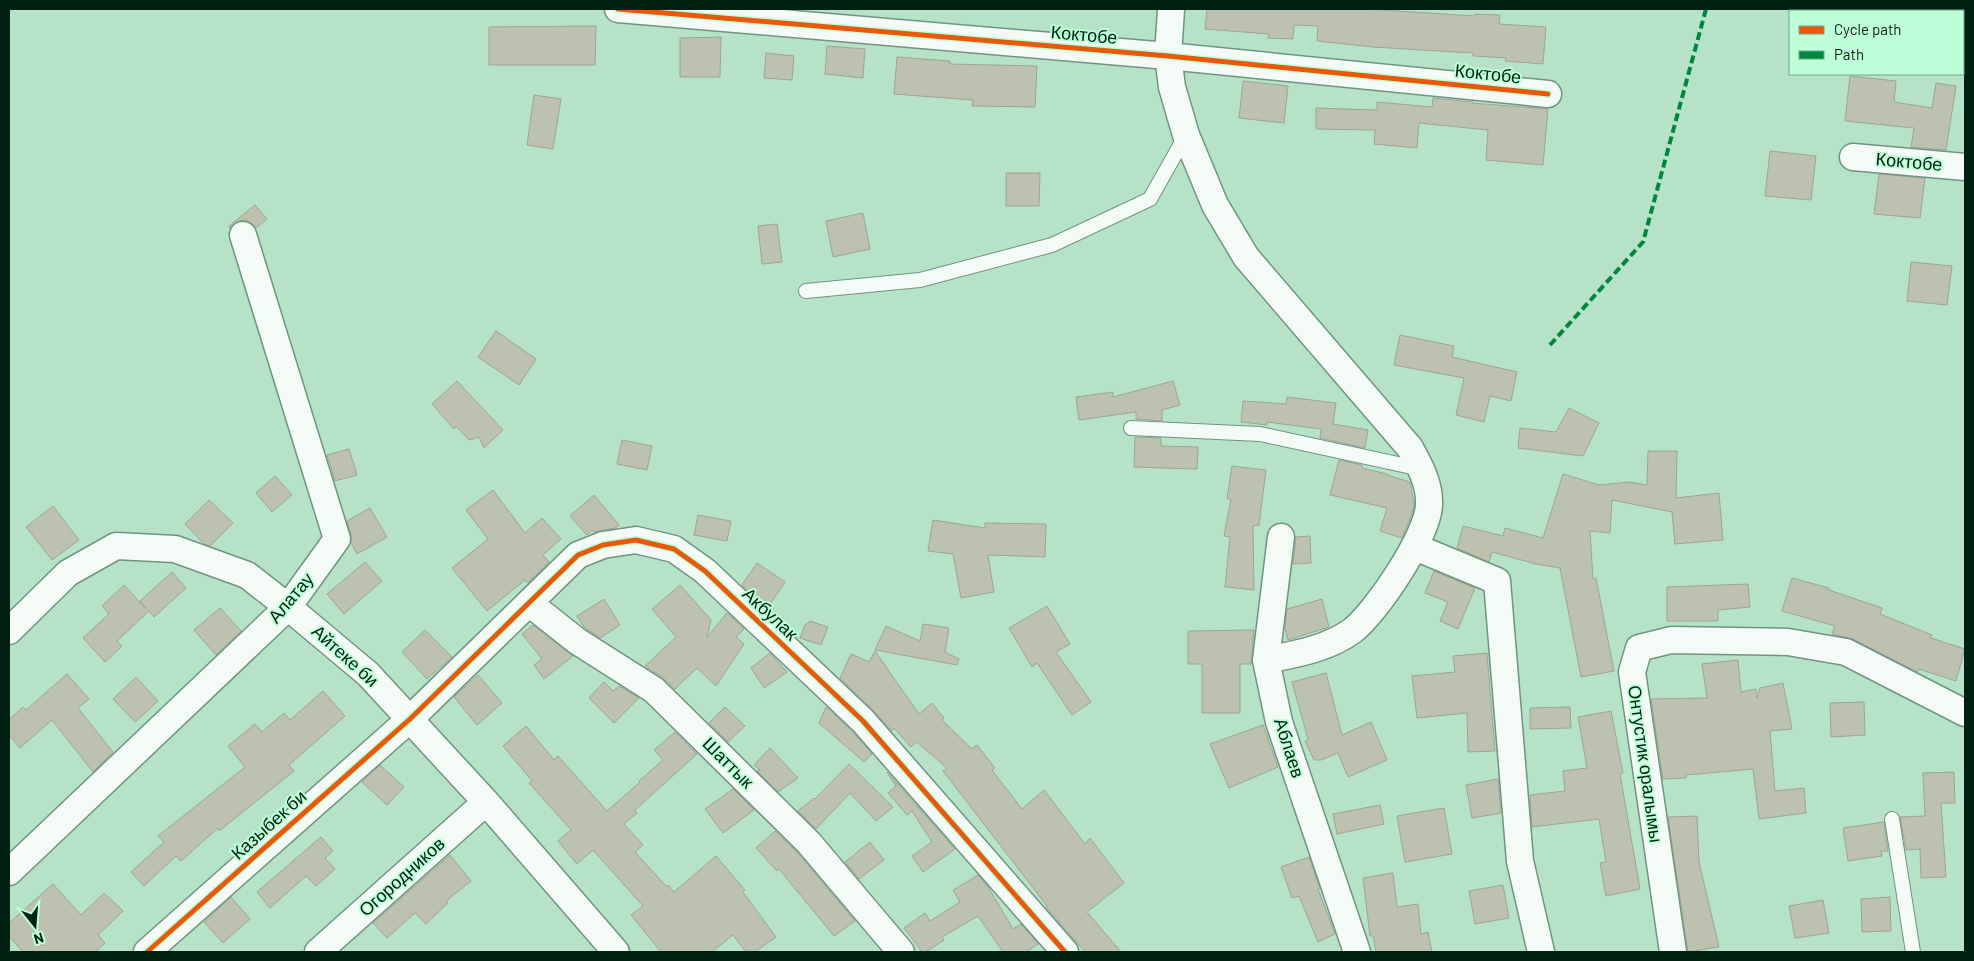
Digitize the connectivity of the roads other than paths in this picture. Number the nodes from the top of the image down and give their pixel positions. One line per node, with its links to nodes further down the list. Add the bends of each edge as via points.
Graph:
1 (618, 9): 3 (street, Коктобе)
2 (1171, 9): 3 (street)
3 (1168, 56): 4 (street, Коктобе); 5 (street, via 1172,87)
4 (1548, 94)
5 (1186, 135): 9 (lane, via 1150,199 1052,245 920,280); 11 (street, via 1215,205 1246,256 1410,448)
6 (1853, 157): 7 (street, Коктобе)
7 (1965, 167)
8 (243, 234): 15 (street, Алатау, via 336,539)
9 (806, 291)
10 (1131, 428): 11 (lane, via 1260,434)
11 (1422, 470): 13 (street, via 1428,487 1429,506)
12 (1281, 537): 17 (street, Аблаев)
13 (1415, 547): 17 (street, via 1366,619 1352,632 1322,647); 29 (street, via 1497,581 1520,861)
14 (529, 603): 19 (street, Акбулак); 26 (street, Шаттык, via 577,641 654,690 809,843); 27 (street, Акбулак, via 578,555 603,545 636,540 674,549 705,571 863,721)
15 (288, 606): 16 (street, Айтеке би, via 246,575 175,549 116,546 68,573); 19 (street, Айтеке би, via 368,674); 22 (street, Алатау)
16 (9, 631)
17 (1266, 660): 28 (street, Аблаев, via 1279,722)
18 (1965, 713): 30 (street, Онтустик оралымы, via 1846,652 1788,642 1671,640 1639,648 1632,672)
19 (410, 719): 20 (street, Айтеке би); 23 (street, Казыбек би)
20 (486, 802): 24 (street, Огородников); 25 (street, Айтеке би)
21 (1892, 819): 31 (lane)
22 (9, 872)
23 (147, 952)
24 (318, 952)
25 (616, 952)
26 (901, 952)
27 (1065, 952)
28 (1357, 952)
29 (1541, 952)
30 (1673, 952)
31 (1913, 952)

